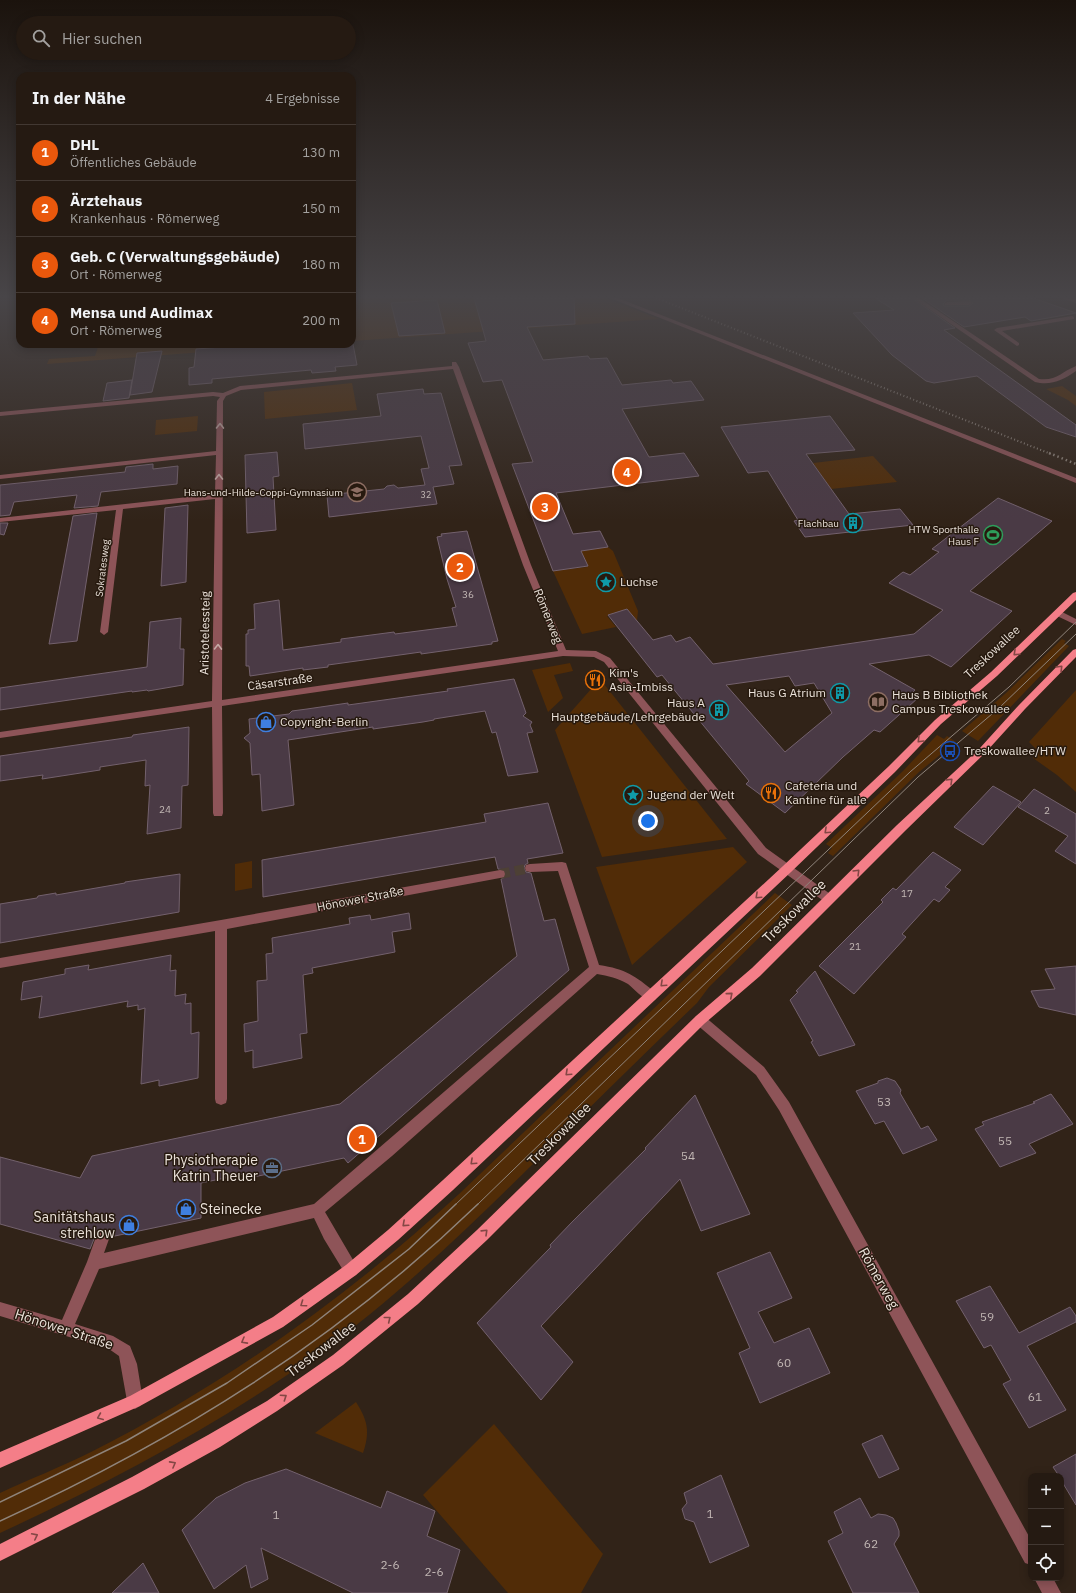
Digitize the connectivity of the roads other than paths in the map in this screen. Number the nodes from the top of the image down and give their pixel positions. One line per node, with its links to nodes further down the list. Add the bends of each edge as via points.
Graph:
1 (380, 372): 6 (street, Römerweg, via 240,388)
2 (458, 372): 19 (street, Römerweg, via 528,567)
3 (802, 372): 10 (street)
4 (1024, 372): 5 (street, via 1037,381 1048,383 1057,381)
5 (1070, 372)
6 (224, 395): 7 (street); 8 (street, Aristotelessteig, one-way to 6, via 220,401)
7 (0, 414)
8 (219, 453): 9 (street); 11 (street, Aristotelessteig, one-way to 8)
9 (0, 477)
10 (1076, 480)
11 (220, 496): 12 (street); 20 (street, Aristotelessteig, one-way to 11)
12 (120, 507): 13 (street); 17 (street, Sokratesweg)
13 (0, 520)
14 (1076, 595): 15 (main road, Treskowallee)
15 (1058, 613): 16 (street); 24 (main road, Treskowallee, one-way to 24, via 994,674 938,722)
16 (1076, 622)
17 (104, 632)
18 (1076, 652): 26 (main road, Treskowallee, one-way to 18, via 983,750)
19 (563, 653): 20 (street, Cäsarstraße); 24 (street, Römerweg, via 596,654 607,660 750,838 762,851)
20 (217, 703): 21 (street, Cäsarstraße); 22 (street, Aristotelessteig)
21 (0, 734)
22 (218, 813)
23 (530, 868): 29 (street, via 562,866)
24 (787, 869): 26 (street, Römerweg); 30 (main road, Treskowallee, one-way to 30)
25 (500, 874): 27 (street, Hönower Straße)
26 (829, 899): 31 (main road, Treskowallee, one-way to 26, via 756,972)
27 (221, 925): 28 (street, Hönower Straße); 32 (street)
28 (0, 963)
29 (595, 969): 30 (street, via 617,973 631,980); 33 (street, via 394,1146)
30 (651, 996): 36 (main road, Treskowallee, one-way to 36, via 444,1189)
31 (700, 1020): 41 (street, Römerweg, via 760,1071 784,1106); 42 (main road, Treskowallee, one-way to 31, via 214,1441 272,1406 338,1360 413,1299 476,1240)
32 (221, 1099)
33 (317, 1210): 35 (street); 36 (street, via 328,1234)
34 (102, 1239): 35 (street)
35 (94, 1263): 38 (street)
36 (351, 1270): 39 (main road, Treskowallee, one-way to 39, via 278,1322)
37 (0, 1309): 38 (street, Hönower Straße)
38 (66, 1328): 39 (street, Hönower Straße, via 126,1351)
39 (135, 1401): 40 (main road, Treskowallee, one-way to 40)
40 (0, 1460)
41 (1028, 1552)
42 (0, 1553)
43 (1045, 1581): 44 (street)
44 (1052, 1593)

